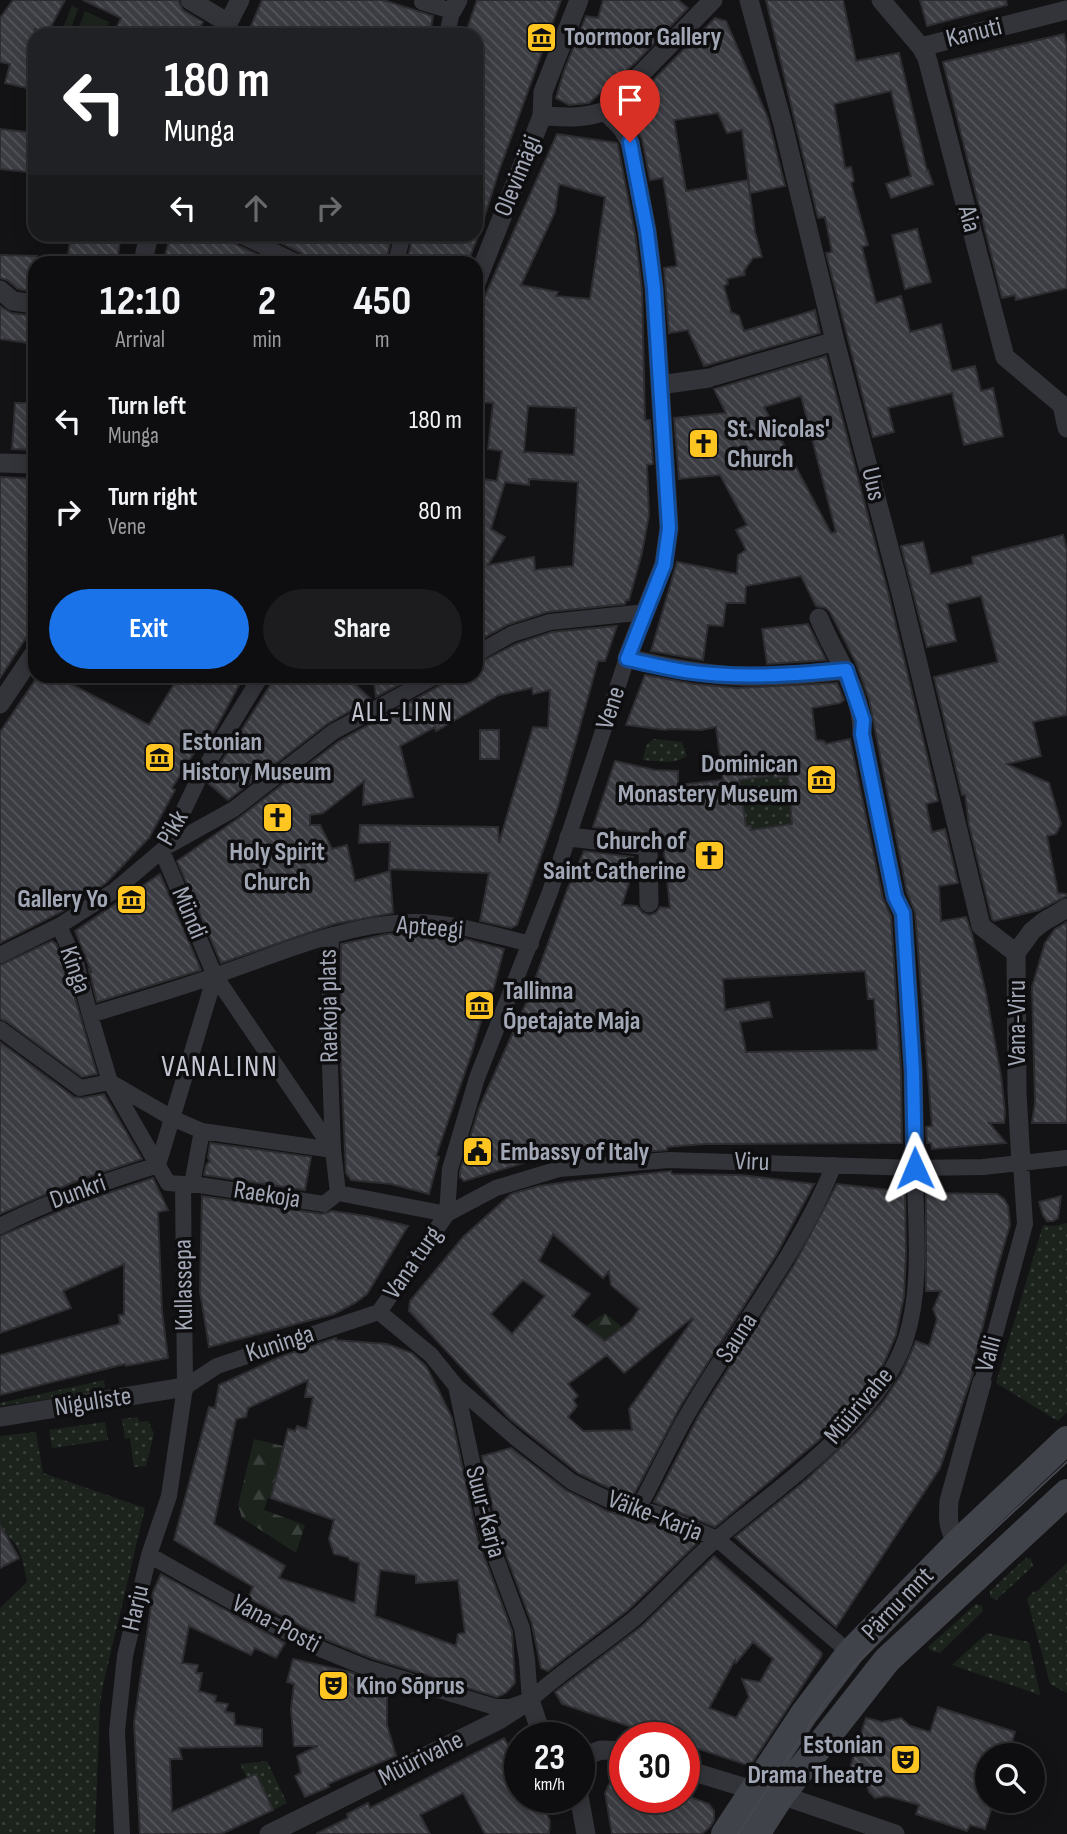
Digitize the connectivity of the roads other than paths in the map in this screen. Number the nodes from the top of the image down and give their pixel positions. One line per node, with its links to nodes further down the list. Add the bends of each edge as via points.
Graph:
1 (190, 0): 10 (street)
2 (240, 0): 11 (street)
3 (579, 0): 15 (street, via 543,92)
4 (713, 0): 14 (street)
5 (749, 0): 21 (street, Uus)
6 (881, 0): 13 (street, Aia)
7 (422, 2): 8 (street)
8 (455, 6): 12 (street)
9 (1067, 10): 13 (street, Kanuti)
10 (224, 28)
11 (226, 28)
12 (449, 28)
13 (921, 47): 23 (street, Aia, via 1005,356 1062,405)
14 (605, 111): 15 (street, Olevimägi, via 573,118); 22 (street, Vene, via 630,142 639,182 654,288)
15 (542, 116): 18 (street, Olevimägi)
16 (255, 242): 17 (street)
17 (284, 256)
18 (483, 265)
19 (0, 290): 20 (street, via 13,301)
20 (28, 303)
21 (835, 341): 22 (street, via 712,377); 42 (street, Uus, via 981,926)
22 (660, 385): 26 (street, Vene, via 669,528 664,565)
23 (1067, 428)
24 (0, 463): 25 (street)
25 (28, 464)
26 (646, 612): 28 (street, via 550,622 512,634); 29 (street, Vene)
27 (820, 618): 31 (street, Müürivahe)
28 (483, 650)
29 (627, 659): 31 (street, via 739,676); 35 (street, Vene)
30 (28, 662): 34 (street)
31 (846, 670): 55 (street, Müürivahe, via 863,720 895,897 903,913)
32 (257, 683): 36 (street, Pikk, via 200,776)
33 (423, 683): 36 (street, via 333,733 234,808)
34 (0, 704)
35 (569, 837): 37 (street, via 648,846); 41 (street, Vene)
36 (164, 849): 39 (street, Pikk, via 114,891); 44 (street, Mündi)
37 (649, 903)
38 (1067, 908): 42 (street, Vana-Viru, via 1042,922)
39 (59, 926): 43 (street, Pikk); 45 (street, Kinga, via 76,963)
40 (331, 937): 41 (street, Apteegi, via 414,922); 44 (street, Raekoja plats); 50 (street, Raekoja plats)
41 (531, 944): 58 (street, Vene, via 477,1078 450,1169)
42 (1016, 953): 52 (street, Vana-Viru)
43 (0, 955)
44 (215, 976): 45 (street, Raekoja plats); 48 (street); 50 (street, Raekoja plats)
45 (90, 1015): 47 (street)
46 (0, 1029): 47 (street, via 80,1088)
47 (110, 1082): 48 (street); 53 (street)
48 (172, 1118): 49 (street); 53 (street)
49 (202, 1131): 50 (street); 56 (street)
50 (332, 1150): 57 (street)
51 (1067, 1158): 52 (street, Viru)
52 (1021, 1163): 55 (street, Viru); 61 (street, Valli, via 1025,1224)
53 (158, 1165): 56 (street, via 168,1184); 59 (street, Dunkri, via 45,1203)
54 (834, 1165): 55 (street, Viru); 58 (street, Viru, via 669,1160 559,1169 496,1188); 67 (street, Sauna, via 811,1216 691,1409)
55 (915, 1168): 68 (street, Müürivahe, via 915,1284 907,1335 895,1363 874,1397 830,1444)
56 (188, 1184): 57 (street, Raekoja, via 324,1203); 63 (street, Kullassepa)
57 (338, 1193): 58 (street)
58 (447, 1214): 60 (street, Vana turg)
59 (0, 1226)
60 (379, 1312): 62 (street, Suur-Karja, via 431,1355); 63 (street, Kuninga, via 217,1366)
61 (982, 1382): 69 (street, Valli, via 949,1501 948,1520)
62 (456, 1386): 67 (street, Väike-Karja, via 572,1482); 72 (street, Suur-Karja, via 488,1537 522,1628)
63 (185, 1387): 64 (street, Niguliste); 70 (street, Harju, via 169,1496)
64 (0, 1417)
65 (1067, 1440): 69 (main road, Pärnu mnt)
66 (1067, 1493): 76 (main road, Pärnu mnt, via 887,1660)
67 (638, 1509): 68 (street, Väike-Karja)
68 (717, 1539): 71 (street, Väike-Karja); 72 (street, Müürivahe, via 638,1615)
69 (958, 1543): 71 (main road, Pärnu mnt)
70 (149, 1555): 72 (street, Vana-Posti, via 270,1623 367,1668 495,1707); 78 (street, Harju, via 121,1689 117,1731)
71 (850, 1653): 75 (main road, Pärnu mnt)
72 (530, 1700): 73 (street, Suur-Karja); 79 (street, Müürivahe, via 499,1720)
73 (537, 1722)
74 (700, 1774): 75 (street)
75 (754, 1789): 76 (street); 81 (main road, Pärnu mnt)
76 (781, 1796): 82 (main road, Pärnu mnt); 83 (street)
77 (582, 1813): 80 (street)
78 (122, 1834)
79 (269, 1834)
80 (586, 1834)
81 (725, 1834)
82 (756, 1834)
83 (895, 1834)

